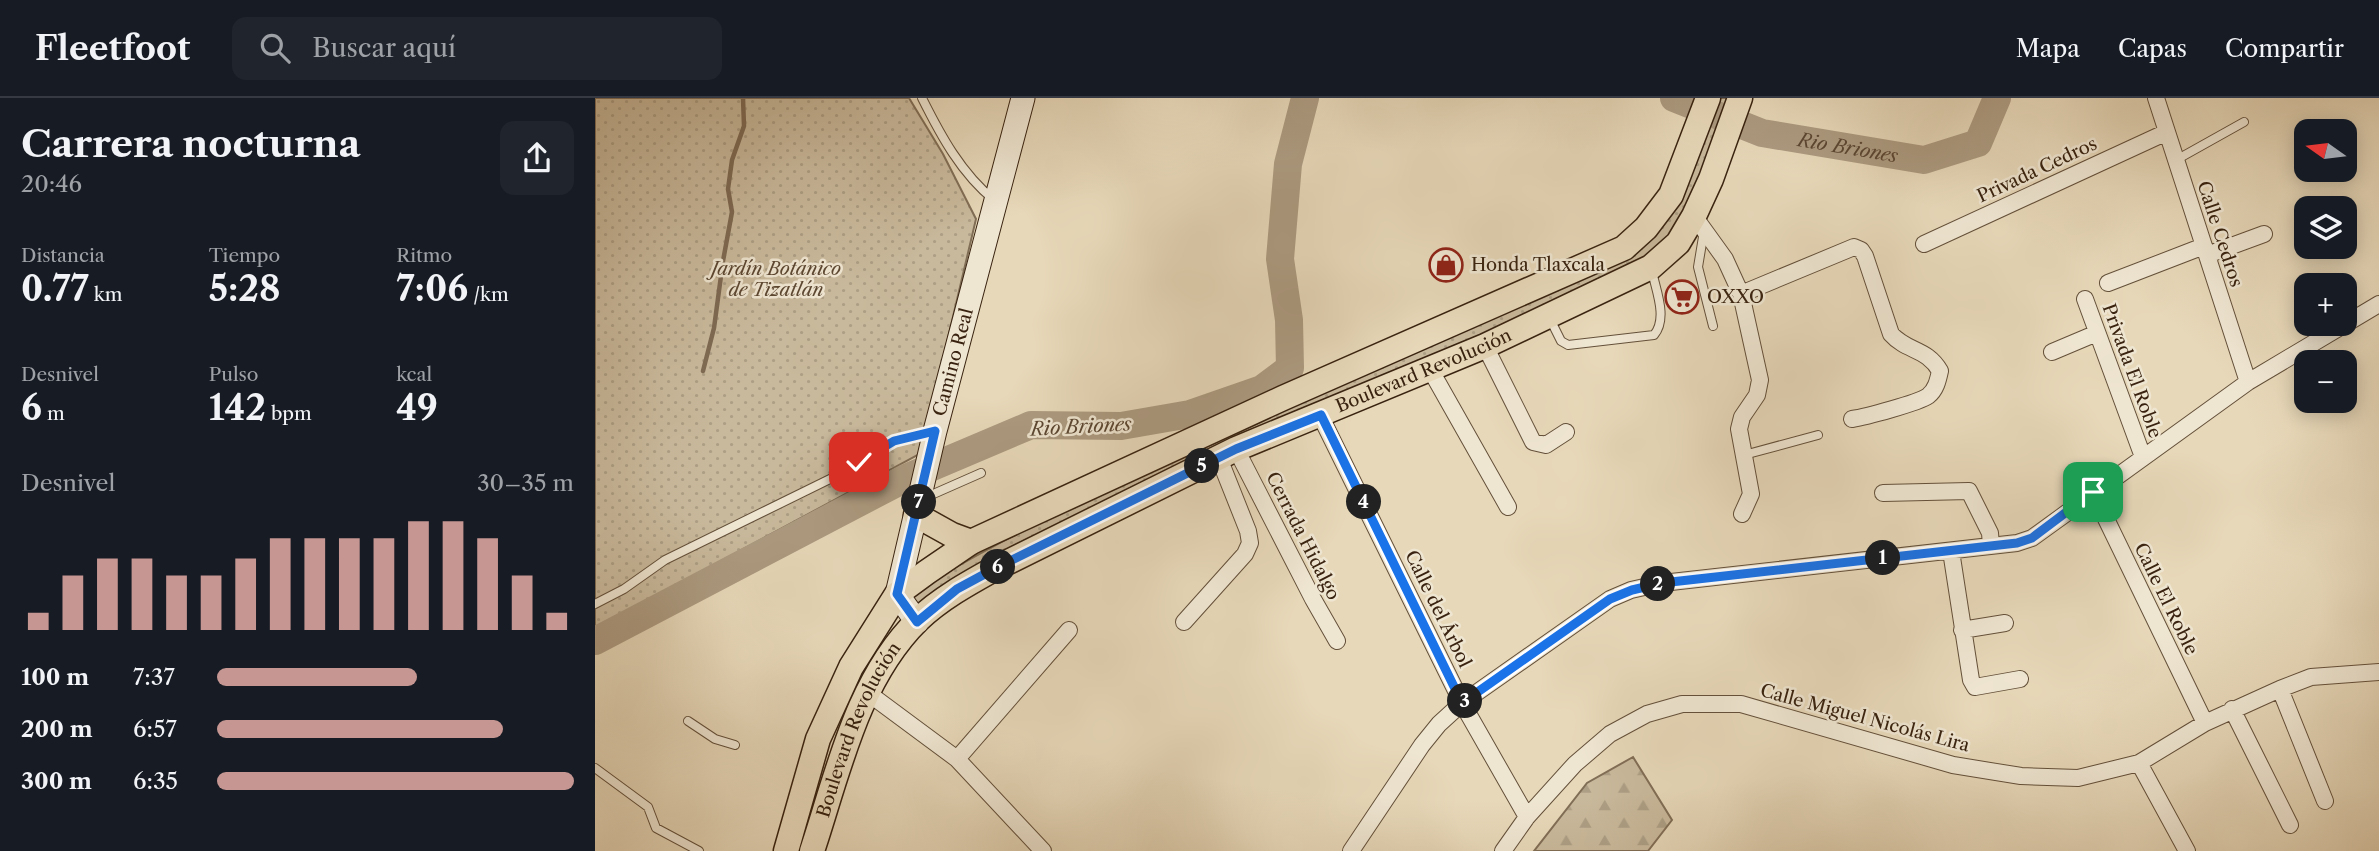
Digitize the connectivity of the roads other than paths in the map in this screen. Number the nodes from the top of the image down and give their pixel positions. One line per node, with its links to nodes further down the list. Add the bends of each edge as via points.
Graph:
1 (922, 98): 9 (lane, via 964,171)
2 (1023, 98): 9 (main road, Camino Real)
3 (1708, 98): 40 (main road, Boulevard Revolución, via 1671,195 1624,248)
4 (1740, 98): 10 (main road, Boulevard Revolución)
5 (2156, 98): 7 (street, Calle Cedros)
6 (2244, 121): 8 (lane)
7 (2167, 132): 8 (street, Calle Cedros); 12 (street, Privada Cedros)
8 (2175, 160): 13 (street, Calle Cedros)
9 (995, 201): 29 (main road, Camino Real)
10 (1699, 222): 14 (main road, Boulevard Revolución); 16 (street, via 1725,259); 20 (lane, via 1698,267)
11 (2264, 234): 13 (street, Privada El Roble)
12 (1924, 244)
13 (2206, 251): 15 (street, Privada El Roble); 25 (street, Calle Cedros)
14 (1651, 267): 19 (main road, Boulevard Revolución); 19 (lane, via 1661,319 1654,335 1568,345 1561,341)
15 (2108, 283)
16 (1741, 294): 27 (street, via 1854,247 1861,250 1891,334 1933,358 1940,371 1937,385 1927,397); 32 (street, via 1760,380 1739,429)
17 (2085, 299): 21 (street, Privada El Roble)
18 (2379, 304): 25 (street)
19 (1549, 316): 22 (main road, Boulevard Revolución)
20 (1713, 326)
21 (2097, 332): 23 (street); 33 (street, Privada El Roble)
22 (1485, 346): 24 (main road, Boulevard Revolución); 28 (street, via 1533,442 1546,445)
23 (2052, 352)
24 (1430, 369): 26 (main road, Boulevard Revolución); 38 (street)
25 (2248, 382): 33 (street)
26 (1321, 415): 31 (main road, Boulevard Revolución); 55 (street, Calle del Árbol)
27 (1851, 419)
28 (1566, 432)
29 (934, 435): 37 (main road, Camino Real); 44 (lane, via 894,441 832,478 665,560)
30 (1818, 435): 32 (lane)
31 (1227, 453): 45 (main road, Boulevard Revolución, via 957,589); 46 (street, via 1250,543); 50 (street, Cerrada Hidalgo)
32 (1744, 455): 39 (street, via 1751,494)
33 (2143, 457): 35 (street)
34 (981, 473): 37 (lane)
35 (2093, 492): 41 (street, via 2032,538); 58 (street, Calle El Roble)
36 (1883, 493): 41 (street, via 1969,491 1990,533)
37 (919, 501): 40 (main road, via 952,535); 43 (main road, Camino Real)
38 (1508, 507)
39 (1742, 514)
40 (971, 542): 43 (main road, Boulevard Revolución)
41 (1991, 546): 42 (street)
42 (1951, 551): 49 (street); 55 (street, via 1632,590 1610,599)
43 (897, 594): 45 (main road); 67 (main road, Boulevard Revolución, via 833,703 799,788)
44 (595, 604)
45 (917, 622): 54 (main road, Boulevard Revolución)
46 (1184, 622)
47 (2005, 623): 49 (street)
48 (1069, 630): 60 (street)
49 (1962, 630): 52 (street, via 1975,687)
50 (1337, 641)
51 (2379, 672): 53 (street, Calle Miguel Nicolás Lira, via 2311,677)
52 (2020, 680)
53 (2280, 689): 56 (street, Calle Miguel Nicolás Lira); 63 (street)
54 (868, 693): 60 (street); 68 (main road, Boulevard Revolución)
55 (1462, 703): 64 (street, Calle del Árbol); 70 (street, via 1422,745)
56 (2232, 709): 58 (street, Calle Miguel Nicolás Lira); 65 (street)
57 (688, 721): 59 (lane, via 715,739)
58 (2205, 723): 61 (street, Calle Miguel Nicolás Lira)
59 (736, 745)
60 (957, 759): 69 (street)
61 (2139, 763): 64 (street, Calle Miguel Nicolás Lira, via 2078,778 2021,776 1953,765 1741,704 1682,704 1647,714 1610,734 1575,764); 72 (street)
62 (595, 768): 66 (lane, via 648,807 656,828)
63 (2325, 801)
64 (1527, 817): 71 (street, Calle Miguel Nicolás Lira)
65 (2290, 825)
66 (699, 851)
67 (786, 851)
68 (812, 851)
69 (1043, 851)
70 (1351, 851)
71 (1503, 851)
72 (2187, 851)

